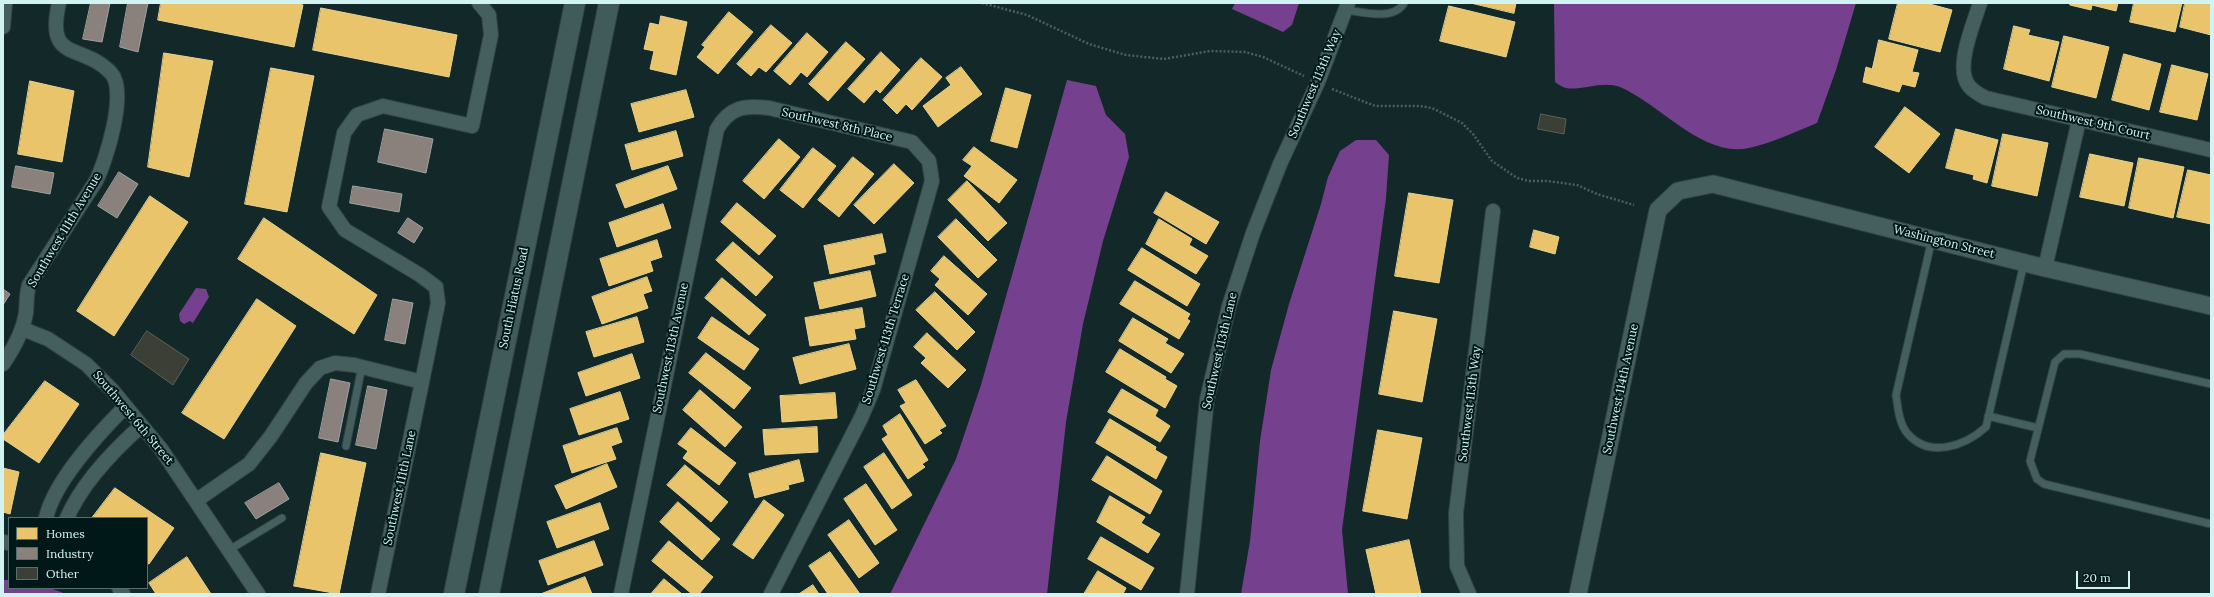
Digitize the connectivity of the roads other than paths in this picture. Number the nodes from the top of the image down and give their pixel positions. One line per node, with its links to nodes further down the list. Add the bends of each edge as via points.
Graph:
1 (5, 3): 9 (street)
2 (59, 3): 21 (street, Southwest 111th Avenue, via 56,37 70,51 97,62 112,73 116,85 113,134 105,163 96,181 29,284)
3 (479, 3): 24 (street, Southwest 111th Lane, via 489,15 491,35 472,126 383,106 357,116 344,134 330,207 345,230 436,287 438,303)
4 (575, 3): 39 (main road, South Hiatus Road)
5 (609, 3): 40 (main road)
6 (1404, 3): 8 (lane, via 1402,8 1384,14)
7 (1980, 3): 11 (street, Southwest 9th Court, via 1964,55 1962,72 1968,85 1986,98)
8 (1347, 6): 14 (street, Southwest 113th Way, via 1318,83)
9 (3, 27)
10 (736, 109): 13 (street, Southwest 8th Place, via 752,106 769,108 912,142); 41 (street, Southwest 113th Avenue, via 724,117 717,130)
11 (2079, 120): 12 (street, Southwest 9th Court); 19 (street)
12 (2211, 150)
13 (929, 161): 42 (street, Southwest 113th Terrace, via 932,181 872,390 861,418)
14 (1280, 164): 43 (street, Southwest 113th Lane, via 1253,233 1229,306 1207,399)
15 (1678, 191): 17 (street, Washington Street, via 1713,184); 45 (street, Southwest 114th Avenue, via 1658,210)
16 (1493, 211): 44 (street, Southwest 113th Way, via 1456,513 1457,566)
17 (1932, 239): 18 (street, Washington Street); 27 (lane, via 1896,395 1899,417 1906,432 1918,443 1941,448 1958,445 1974,438 1986,427)
18 (2024, 262): 19 (street, Washington Street); 27 (lane)
19 (2045, 268): 20 (street, Washington Street)
20 (2211, 306)
21 (23, 329): 22 (street, Southwest 111th Avenue); 26 (street, Southwest 6th Street, via 48,338 86,364)
22 (3, 364)
23 (362, 366): 24 (street); 30 (lane); 31 (street, via 335,363 320,368 306,383 249,464)
24 (422, 382): 38 (street, Southwest 111th Lane)
25 (2211, 384): 29 (lane, via 2080,354 2064,354 2055,362)
26 (125, 407): 28 (street, Southwest 6th Street); 32 (street, via 102,430 77,462 53,497)
27 (1988, 416): 29 (lane)
28 (141, 426): 31 (street, Southwest 6th Street, via 161,449); 33 (street, via 112,452)
29 (2038, 428): 35 (lane, via 2030,461 2037,479 2044,484)
30 (346, 446)
31 (197, 500): 36 (street, Southwest 6th Street)
32 (46, 517)
33 (68, 517)
34 (282, 518): 36 (lane)
35 (2211, 524)
36 (229, 550): 37 (street, Southwest 6th Street)
37 (258, 594)
38 (378, 594)
39 (454, 594)
40 (489, 594)
41 (621, 594)
42 (771, 594)
43 (1187, 594)
44 (1469, 594)
45 (1578, 594)

